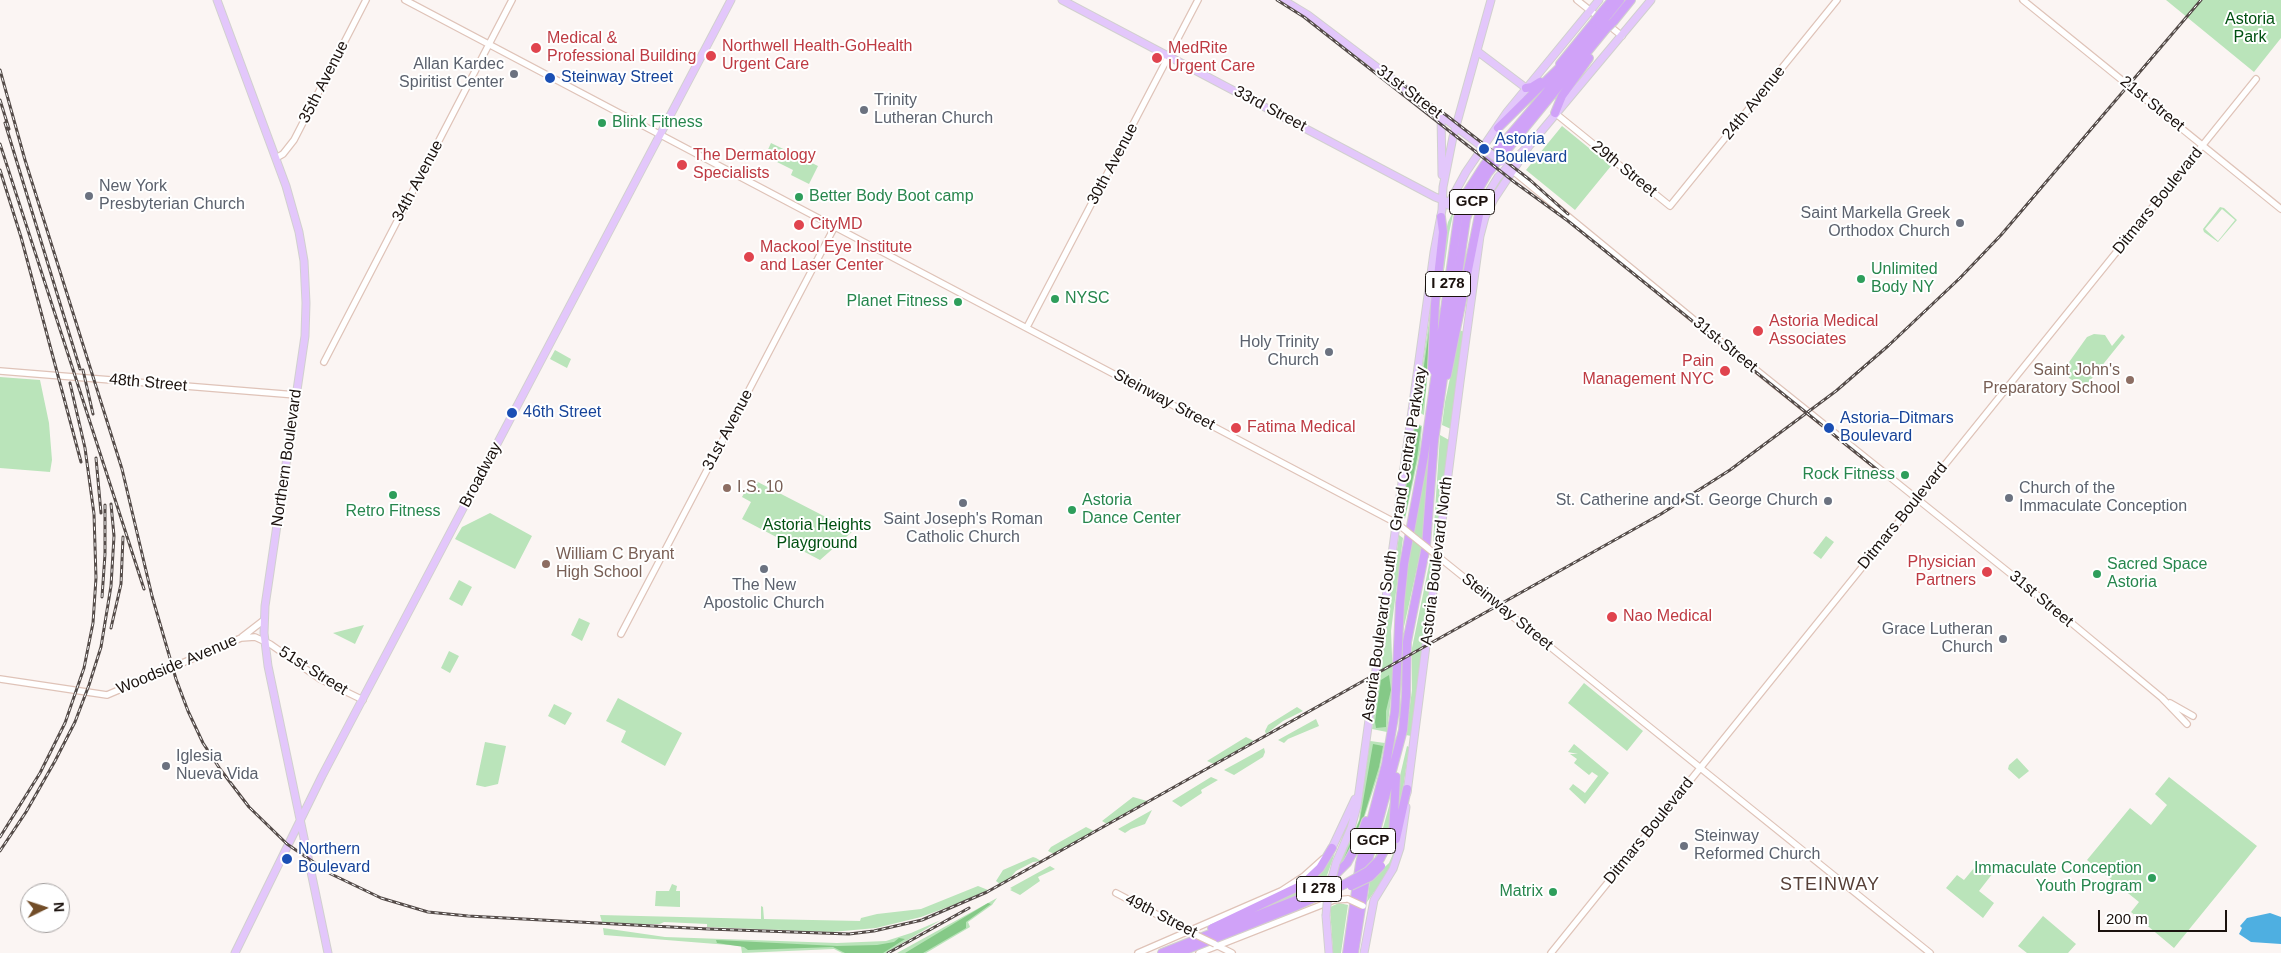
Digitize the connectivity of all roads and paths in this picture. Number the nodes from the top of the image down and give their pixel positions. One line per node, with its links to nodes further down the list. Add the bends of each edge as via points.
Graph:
1 (217, 0): 34 (main road, Northern Boulevard)
2 (366, 0): 34 (street, 35th Avenue, via 286,151)
3 (405, 0): 22 (street, Steinway Street)
4 (512, 0): 22 (street, 34th Avenue)
5 (730, 0): 31 (main road, Broadway)
6 (1062, 0): 24 (main road, 33rd Street)
7 (1198, 0): 24 (street, 30th Avenue)
8 (1283, 0): 28 (main road, 31st Street, via 1308,15)
9 (1491, 0): 23 (main road)
10 (1578, 0): 18 (street)
11 (1599, 0): 18 (main road)
12 (1614, 0): 19 (highway)
13 (1620, 0): 19 (highway, Grand Central Parkway / I 278)
14 (1631, 0): 19 (highway, I 278)
15 (1651, 0): 21 (main road)
16 (1837, 0): 39 (street, 24th Avenue)
17 (2023, 0): 32 (street, 21st Street)
18 (1590, 10): 21 (street); 26 (main road)
19 (1607, 15): 20 (highway, Grand Central Parkway / I 278, bridge)
20 (1601, 25): 26 (highway, via 1551,73 1535,86); 27 (highway); 30 (highway); 48 (highway, Grand Central Parkway / I 278, via 1490,158 1464,200 1455,235); 49 (highway, Grand Central Parkway / GCP, via 1474,197 1463,233)
21 (1622, 36): 27 (main road)
22 (490, 44): 31 (street, Steinway Street); 45 (street, 34th Avenue)
23 (1477, 51): 26 (main road); 29 (main road, Astoria Boulevard South)
24 (1169, 56): 37 (main road, 33rd Street); 44 (street, 30th Avenue)
25 (2256, 79): 32 (street, Ditmars Boulevard)
26 (1526, 88): 30 (main road)
27 (1555, 113): 35 (main road); 39 (street, 29th Street)
28 (1441, 115): 29 (main road, 31st Street); 36 (main road)
29 (1456, 127): 33 (main road, 31st Street); 36 (main road, Astoria Boulevard South)
30 (1498, 128): 33 (main road)
31 (660, 134): 43 (street, Steinway Street); 59 (main road, Broadway)
32 (2202, 146): 40 (street, 21st Street); 50 (street, Ditmars Boulevard)
33 (1485, 149): 35 (main road, 31st Street, bridge); 38 (main road, via 1463,175)
34 (276, 158): 47 (main road, Northern Boulevard, via 295,216 304,261 305,328)
35 (1508, 167): 41 (main road); 50 (street, 31st Street); 52 (main road, Astoria Boulevard North, via 1485,217 1480,236)
36 (1443, 187): 37 (main road, Astoria Boulevard South)
37 (1441, 200): 38 (main road, 33rd Street); 42 (main road, Astoria Boulevard South)
38 (1453, 204): 41 (main road, 33rd Street, bridge); 42 (main road)
39 (1670, 206)
40 (2281, 208)
41 (1476, 209): 49 (highway, via 1457,330)
42 (1442, 214): 48 (highway); 51 (main road, Astoria Boulevard South)
43 (835, 226): 44 (street, Steinway Street); 54 (street, 31st Avenue)
44 (1027, 327): 51 (street, Steinway Street)
45 (324, 362)
46 (0, 371): 47 (street, 48th Street)
47 (296, 396): 53 (main road, Northern Boulevard)
48 (1431, 410): 63 (highway, Grand Central Parkway / I 278, via 1404,564 1398,694)
49 (1437, 418): 62 (highway, Grand Central Parkway / GCP, via 1426,546 1407,642)
50 (1917, 499): 58 (street, 31st Street); 64 (street, Ditmars Boulevard)
51 (1397, 524): 52 (street, Steinway Street, bridge); 66 (main road, Astoria Boulevard South)
52 (1437, 556): 64 (street, Steinway Street); 65 (main road, Astoria Boulevard North)
53 (264, 620): 55 (street); 56 (main road, Northern Boulevard)
54 (622, 634)
55 (241, 638): 56 (street, Woodside Avenue); 57 (street, Woodside Avenue, via 107,694)
56 (264, 640): 59 (street, 51st Street, via 311,673); 67 (main road, Northern Boulevard)
57 (0, 679)
58 (2162, 698): 60 (street, 31st Street); 61 (street, 31st Street)
59 (363, 700): 67 (main road, Broadway)
60 (2193, 716)
61 (2187, 724)
62 (1402, 730): 69 (highway, I 278, via 1393,834); 84 (highway, Grand Central Parkway / GCP, via 1367,865)
63 (1390, 740): 78 (highway, I 278, via 1361,836 1349,860 1333,879 1306,896); 83 (highway, Grand Central Parkway / GCP, via 1360,863)
64 (1700, 768): 86 (street, Ditmars Boulevard); 87 (street, Steinway Street)
65 (1407, 789): 69 (highway, via 1398,836 1391,852); 71 (main road, Astoria Boulevard North, via 1399,854 1375,897)
66 (1359, 790): 68 (main road); 82 (main road, Astoria Boulevard South, bridge, via 1354,820 1336,863 1328,893)
67 (300, 820): 74 (main road, Broadway); 75 (main road, Northern Boulevard)
68 (1332, 848): 72 (street, via 1315,867 1288,887); 77 (highway, via 1320,868 1296,889)
69 (1381, 862): 79 (highway, I 278, bridge, via 1344,887)
70 (1116, 894): 72 (street, 49th Street)
71 (1371, 911): 73 (street, bridge, via 1348,899 1334,900); 85 (main road, Astoria Boulevard North)
72 (1192, 932): 73 (street, 49th Street, bridge); 76 (street)
73 (1216, 945): 80 (street); 81 (street, 49th Street)
74 (235, 953)
75 (328, 953)
76 (1138, 953)
77 (1156, 953)
78 (1162, 953)
79 (1178, 953)
80 (1200, 953)
81 (1232, 953)
82 (1329, 953)
83 (1347, 953)
84 (1354, 953)
85 (1364, 953)
86 (1551, 953)
87 (1930, 953)

